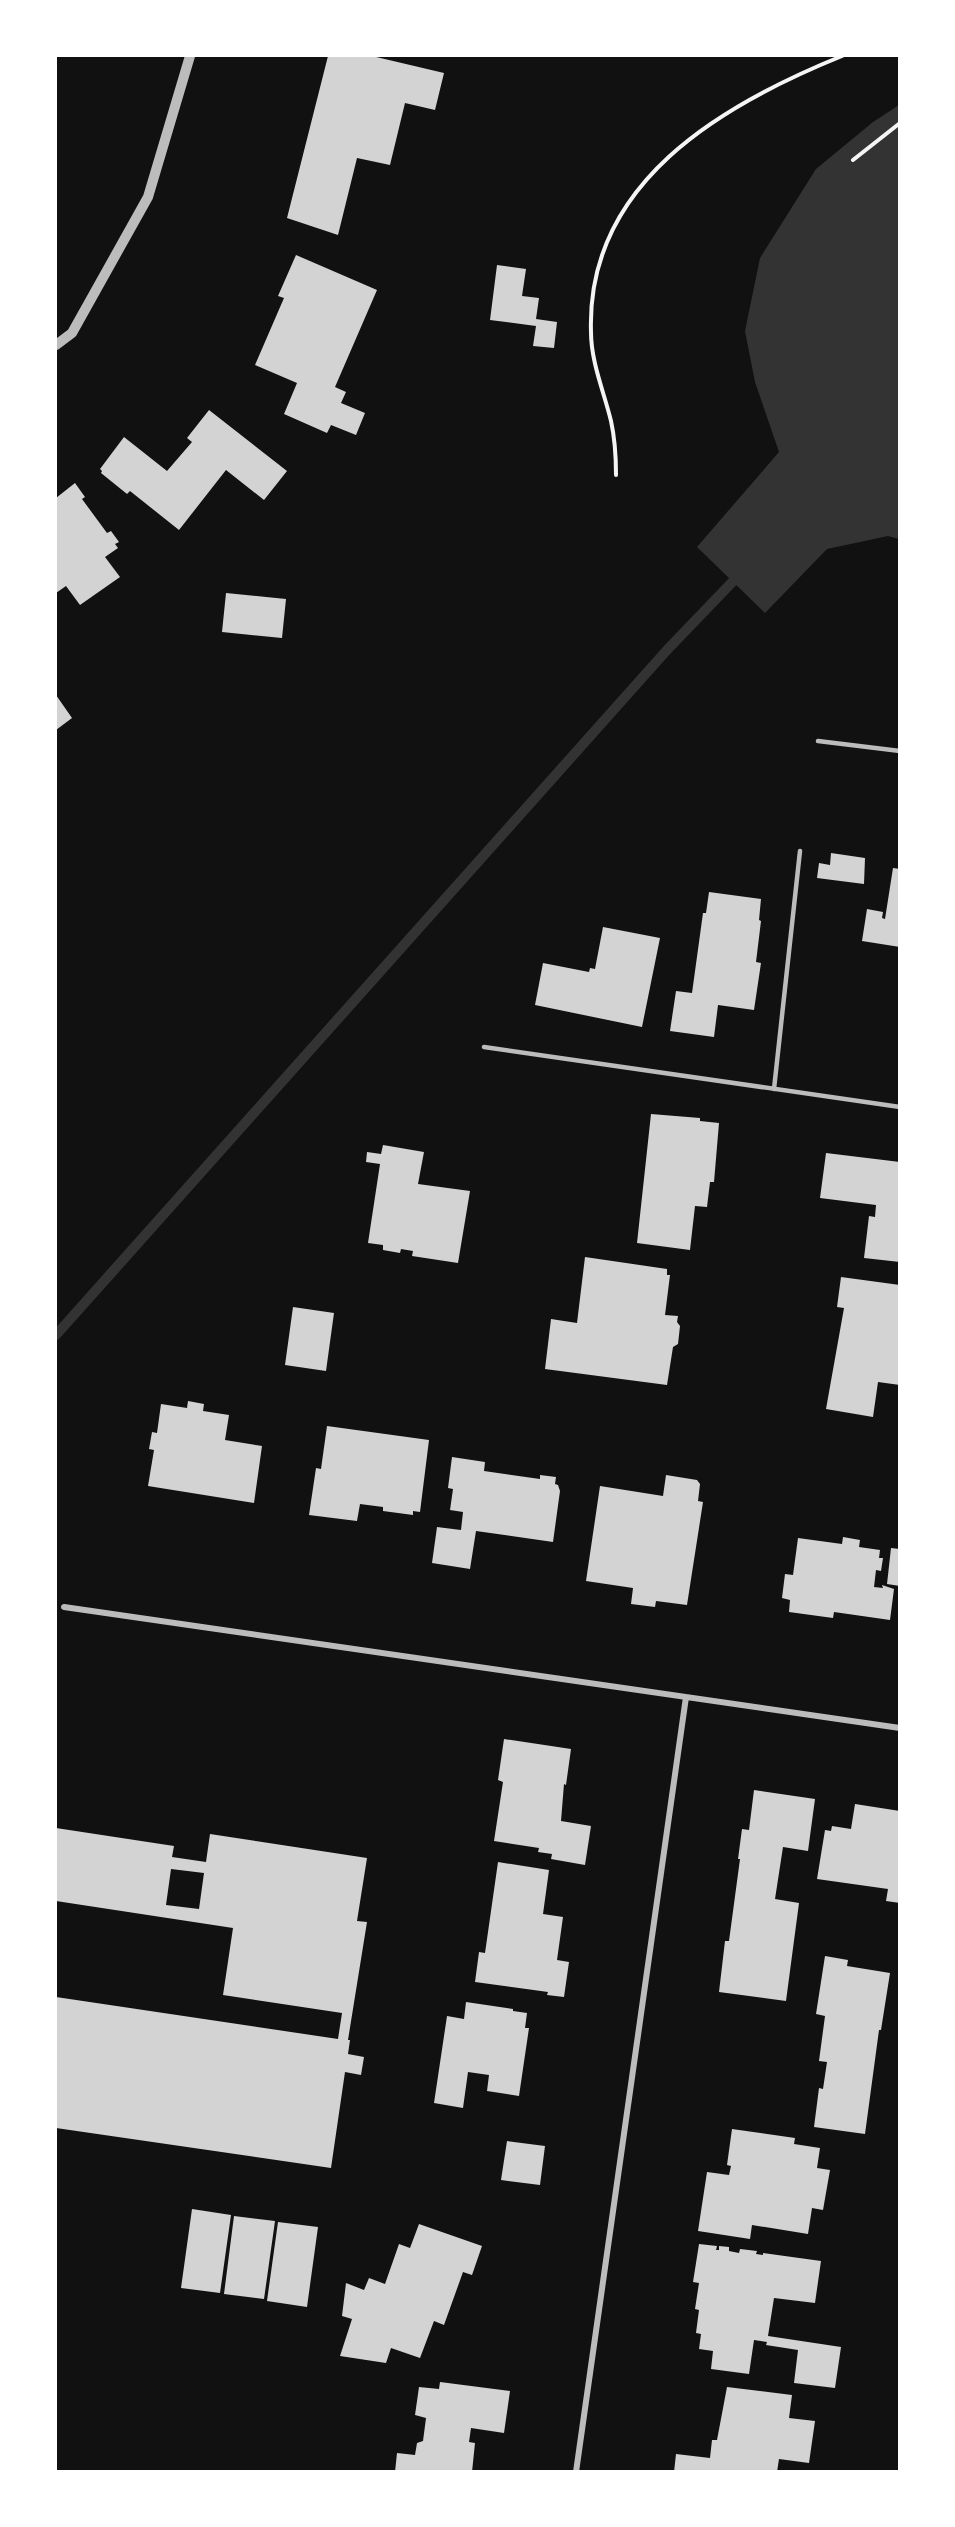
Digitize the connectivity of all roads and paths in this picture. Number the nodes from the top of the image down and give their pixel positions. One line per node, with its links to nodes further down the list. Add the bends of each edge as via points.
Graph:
1 (190, 56): 5 (street, via 148,197 72,333)
2 (842, 56): 6 (path, via 764,92 691,137 630,197 612,227 599,260 592,295 591,334 616,446)
3 (900, 123): 4 (path)
4 (854, 160)
5 (56, 345)
6 (616, 475)
7 (819, 741): 8 (lane)
8 (900, 751)
9 (800, 851): 11 (lane)
10 (484, 1047): 11 (lane)
11 (774, 1089): 12 (lane)
12 (900, 1107)
13 (64, 1607): 14 (street)
14 (686, 1697): 15 (street); 16 (street)
15 (900, 1728)
16 (576, 2472)

